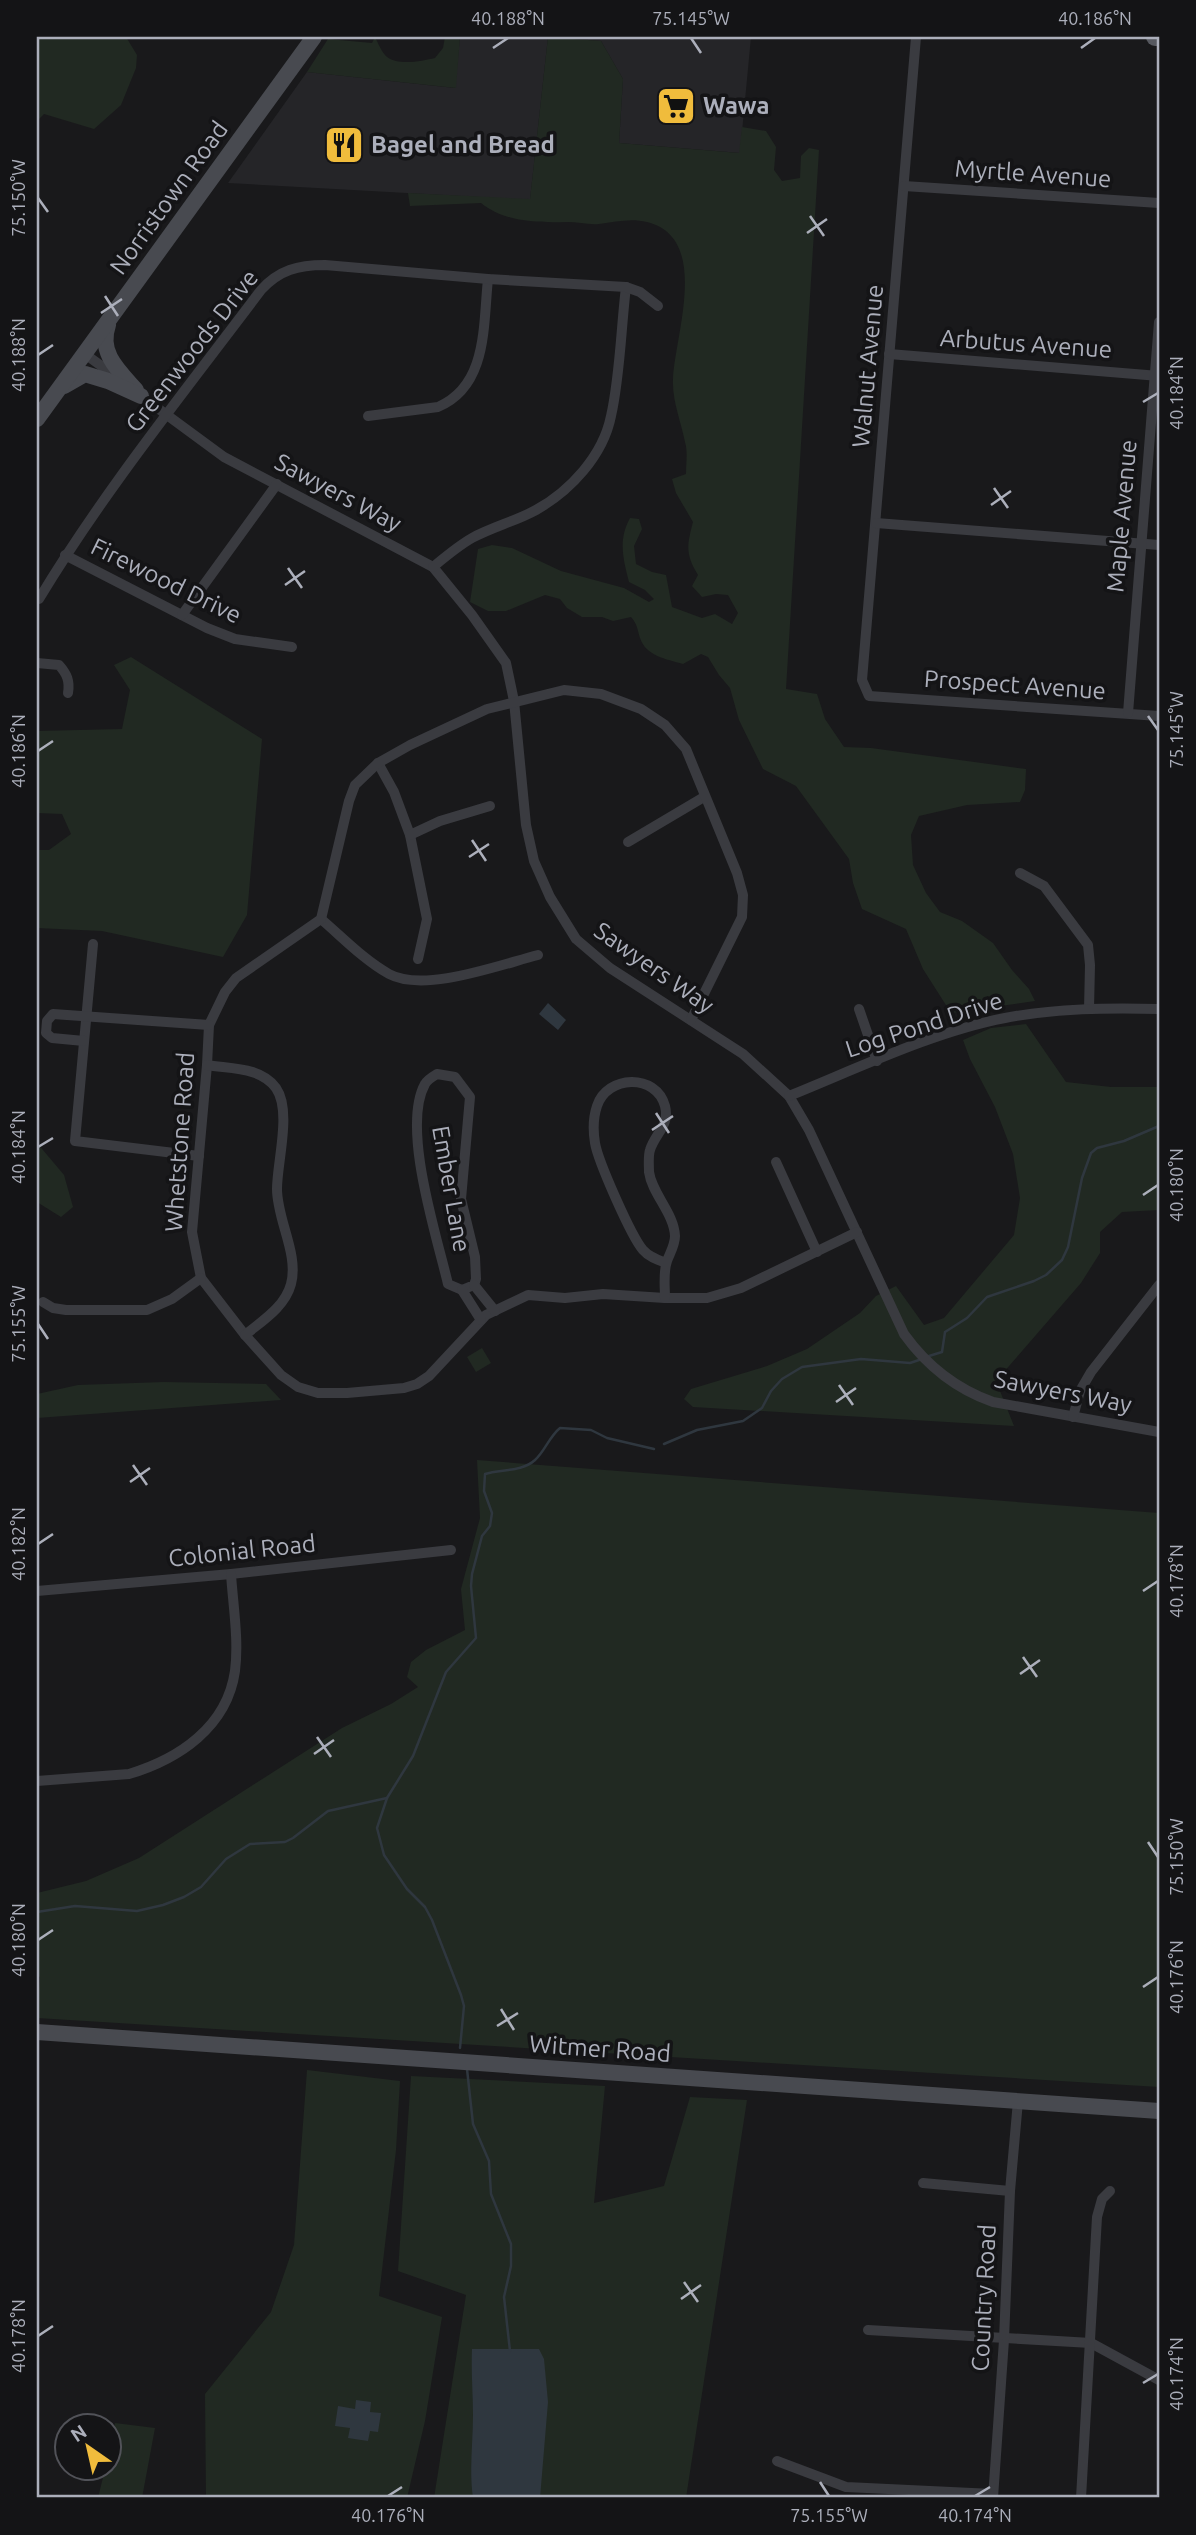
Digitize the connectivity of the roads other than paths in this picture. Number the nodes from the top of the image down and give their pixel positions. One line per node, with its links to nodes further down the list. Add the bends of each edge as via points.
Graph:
1 (314, 37): 8 (street, Norristown Road)
2 (916, 37): 3 (street, Walnut Avenue)
3 (904, 186): 4 (street, Myrtle Avenue); 11 (street, Walnut Avenue)
4 (1159, 204)
5 (488, 279): 6 (street, Greenwoods Drive); 15 (street, Greenwoods Drive, via 325,265 284,271 261,290); 16 (street, via 479,361 463,388 448,403 427,410)
6 (625, 287): 7 (street, Greenwoods Drive); 23 (street, via 611,418 592,457 572,485 554,500 472,538)
7 (658, 306)
8 (112, 316): 10 (street, Norristown Road); 14 (street, via 105,340 108,353)
9 (1159, 322): 12 (street, Maple Avenue)
10 (85, 354): 13 (street, Norristown Road); 14 (street, Sawyers Way)
11 (889, 355): 12 (street, Arbutus Avenue); 19 (street, Walnut Avenue)
12 (1157, 375): 20 (street, Maple Avenue)
13 (54, 396): 14 (street, via 85,374); 17 (street, Norristown Road)
14 (141, 396): 15 (street, Sawyers Way)
15 (168, 415): 18 (street, Sawyers Way, via 224,457); 22 (street, Greenwoods Drive)
16 (368, 416)
17 (37, 419)
18 (277, 484): 23 (street, Sawyers Way); 25 (street)
19 (876, 523): 20 (street); 29 (street, Walnut Avenue, via 862,680)
20 (1140, 543): 21 (street); 31 (street, Maple Avenue)
21 (1159, 545)
22 (65, 555): 24 (street, Greenwoods Drive); 25 (street, Firewood Drive)
23 (433, 567): 30 (street, Sawyers Way, via 506,663)
24 (39, 599)
25 (182, 615): 26 (street, Firewood Drive, via 235,639)
26 (292, 647)
27 (37, 663): 28 (street, via 59,665 69,683)
28 (68, 694)
29 (869, 696): 31 (street, Prospect Avenue)
30 (514, 701): 33 (street, via 487,709); 34 (street, via 564,690 601,694 641,709 665,725 686,749); 47 (street, Sawyers Way, via 526,825 534,861 550,897 576,939 610,968)
31 (1128, 713): 32 (street, Prospect Avenue)
32 (1159, 716)
33 (378, 763): 36 (street); 39 (street, via 355,785 349,801)
34 (704, 797): 37 (street); 47 (street, via 737,873 742,917)
35 (490, 806): 36 (street)
36 (410, 835): 42 (street, via 428,919)
37 (628, 842)
38 (1020, 873): 44 (street, via 1044,886 1088,945)
39 (321, 919): 41 (street, via 381,969 409,981 435,981); 48 (street, Whetstone Road, via 236,978)
40 (93, 944): 46 (street)
41 (538, 955)
42 (418, 960)
43 (859, 1009): 50 (street)
44 (1089, 1009): 45 (street, Log Pond Drive); 50 (street, Log Pond Drive, via 1003,1018)
45 (1159, 1009)
46 (87, 1016): 48 (street); 49 (street); 49 (street, via 53,1014 47,1021 46,1033 52,1038)
47 (691, 1020): 52 (street, Sawyers Way, via 743,1054)
48 (209, 1025): 51 (street, Whetstone Road)
49 (84, 1041): 53 (street, via 75,1141)
50 (877, 1060): 52 (street, Log Pond Drive)
51 (207, 1065): 53 (street, Whetstone Road); 66 (street, via 261,1074 276,1088 283,1104 278,1195 293,1275 283,1301)
52 (789, 1096): 55 (street, Sawyers Way)
53 (199, 1156): 58 (street, Whetstone Road, via 192,1232)
54 (776, 1161): 56 (street)
55 (858, 1232): 56 (street, Whetstone Road); 67 (street, Sawyers Way, via 905,1334 934,1368 972,1395)
56 (817, 1252): 62 (street, Whetstone Road, via 741,1288 707,1298)
57 (666, 1263): 57 (street, via 675,1235 649,1174 650,1150 664,1126 664,1103 648,1084 619,1083 597,1104 595,1146 639,1243 645,1252); 62 (street)
58 (201, 1278): 63 (street, via 147,1310 66,1310); 66 (street, Whetstone Road)
59 (474, 1285): 61 (street, Ember Lane); 61 (street, Ember Lane, via 475,1258 461,1199 470,1097 455,1077 437,1074 426,1082 418,1101 421,1172 448,1284); 64 (street, Ember Lane)
60 (1159, 1285): 67 (street, via 1091,1372)
61 (462, 1290): 65 (street, Ember Lane)
62 (665, 1298): 64 (street, Whetstone Road, via 527,1295)
63 (43, 1302)
64 (495, 1311): 65 (street, Whetstone Road)
65 (481, 1320): 66 (street, Whetstone Road, via 417,1384 346,1393 317,1393 298,1387)
66 (245, 1335)
67 (1073, 1417): 68 (street, Sawyers Way)
68 (1159, 1432)
69 (451, 1550): 70 (street, Colonial Road)
70 (231, 1574): 71 (street, Colonial Road); 72 (street, via 235,1673 222,1709 205,1732 173,1756 129,1774)
71 (37, 1591)
72 (37, 1781)
73 (37, 2032): 74 (street, Witmer Road)
74 (1018, 2101): 75 (street, Witmer Road); 78 (street, Country Road)
75 (1159, 2111)
76 (923, 2183): 78 (street)
77 (1110, 2190): 81 (street, via 1097,2217)
78 (1010, 2191): 80 (street, Country Road)
79 (869, 2330): 80 (street)
80 (1004, 2340): 81 (street); 84 (street, Country Road)
81 (1091, 2343): 82 (street); 85 (street)
82 (1159, 2380)
83 (777, 2460): 84 (street, via 846,2487)
84 (993, 2496)
85 (1081, 2498)

